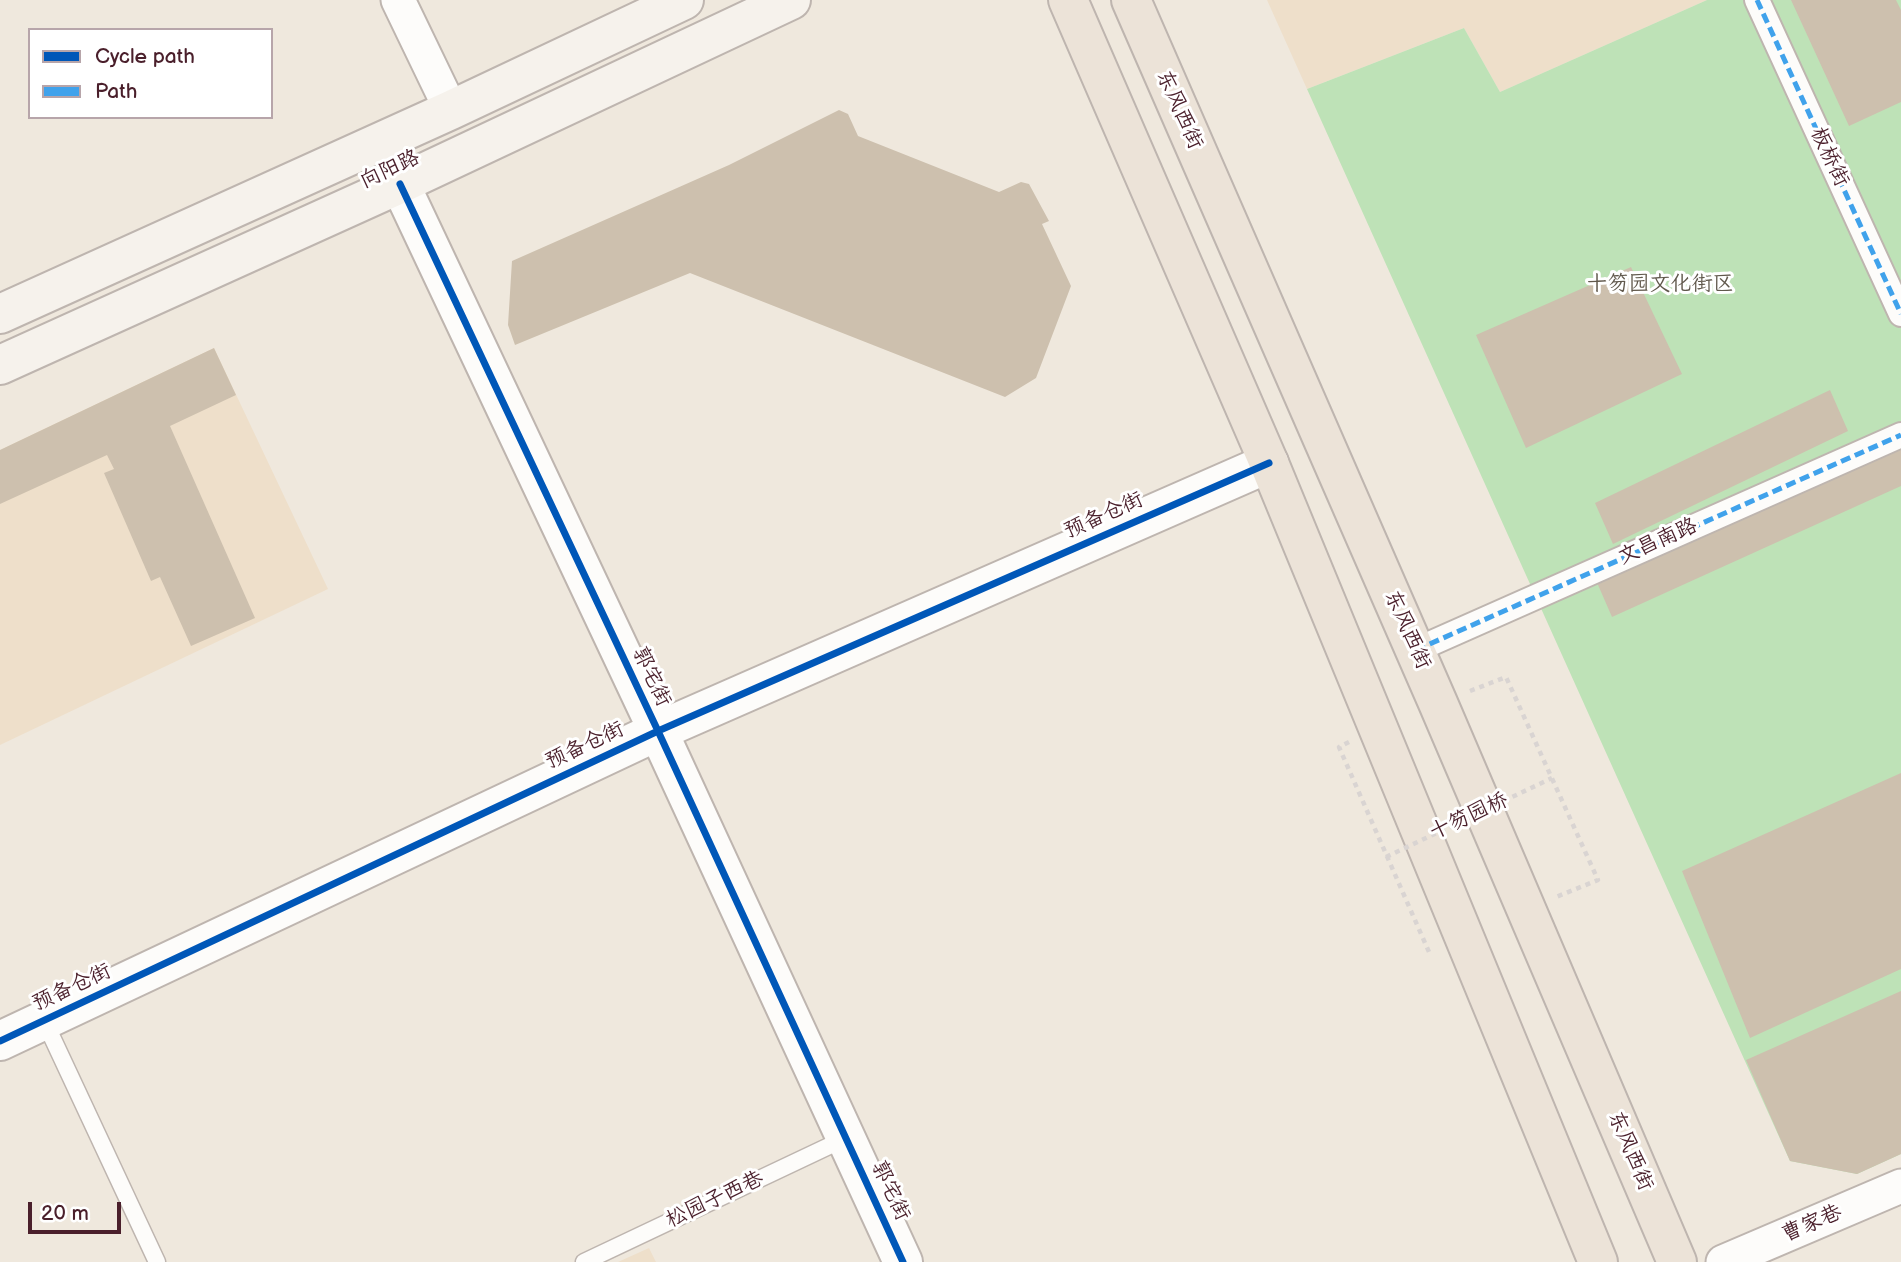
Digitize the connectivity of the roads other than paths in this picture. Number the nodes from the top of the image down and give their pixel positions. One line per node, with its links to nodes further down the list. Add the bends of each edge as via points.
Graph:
1 (398, 0): 7 (street)
2 (684, 0): 7 (main road, 向阳路)
3 (791, 0): 8 (main road, 向阳路)
4 (1068, 0): 13 (main road)
5 (1131, 0): 14 (main road, 东风西街)
6 (1757, 0): 10 (street, 板桥街)
7 (451, 110): 9 (main road, 向阳路)
8 (400, 184): 11 (main road, 向阳路); 15 (street, 郭宅街)
9 (0, 314)
10 (1901, 314)
11 (0, 366)
12 (1901, 435): 14 (street, 文昌南路)
13 (1269, 463): 15 (street, 预备仓街); 23 (main road)
14 (1416, 650): 24 (main road, 东风西街)
15 (658, 731): 16 (street, 预备仓街); 18 (street, 郭宅街)
16 (44, 1020): 17 (street, 预备仓街); 20 (lane)
17 (0, 1041)
18 (846, 1139): 21 (lane, 松园子西巷); 22 (street, 郭宅街)
19 (1901, 1186): 25 (street, 曹家巷)
20 (156, 1262)
21 (584, 1262)
22 (903, 1262)
23 (1598, 1262)
24 (1677, 1262)
25 (1723, 1262)

